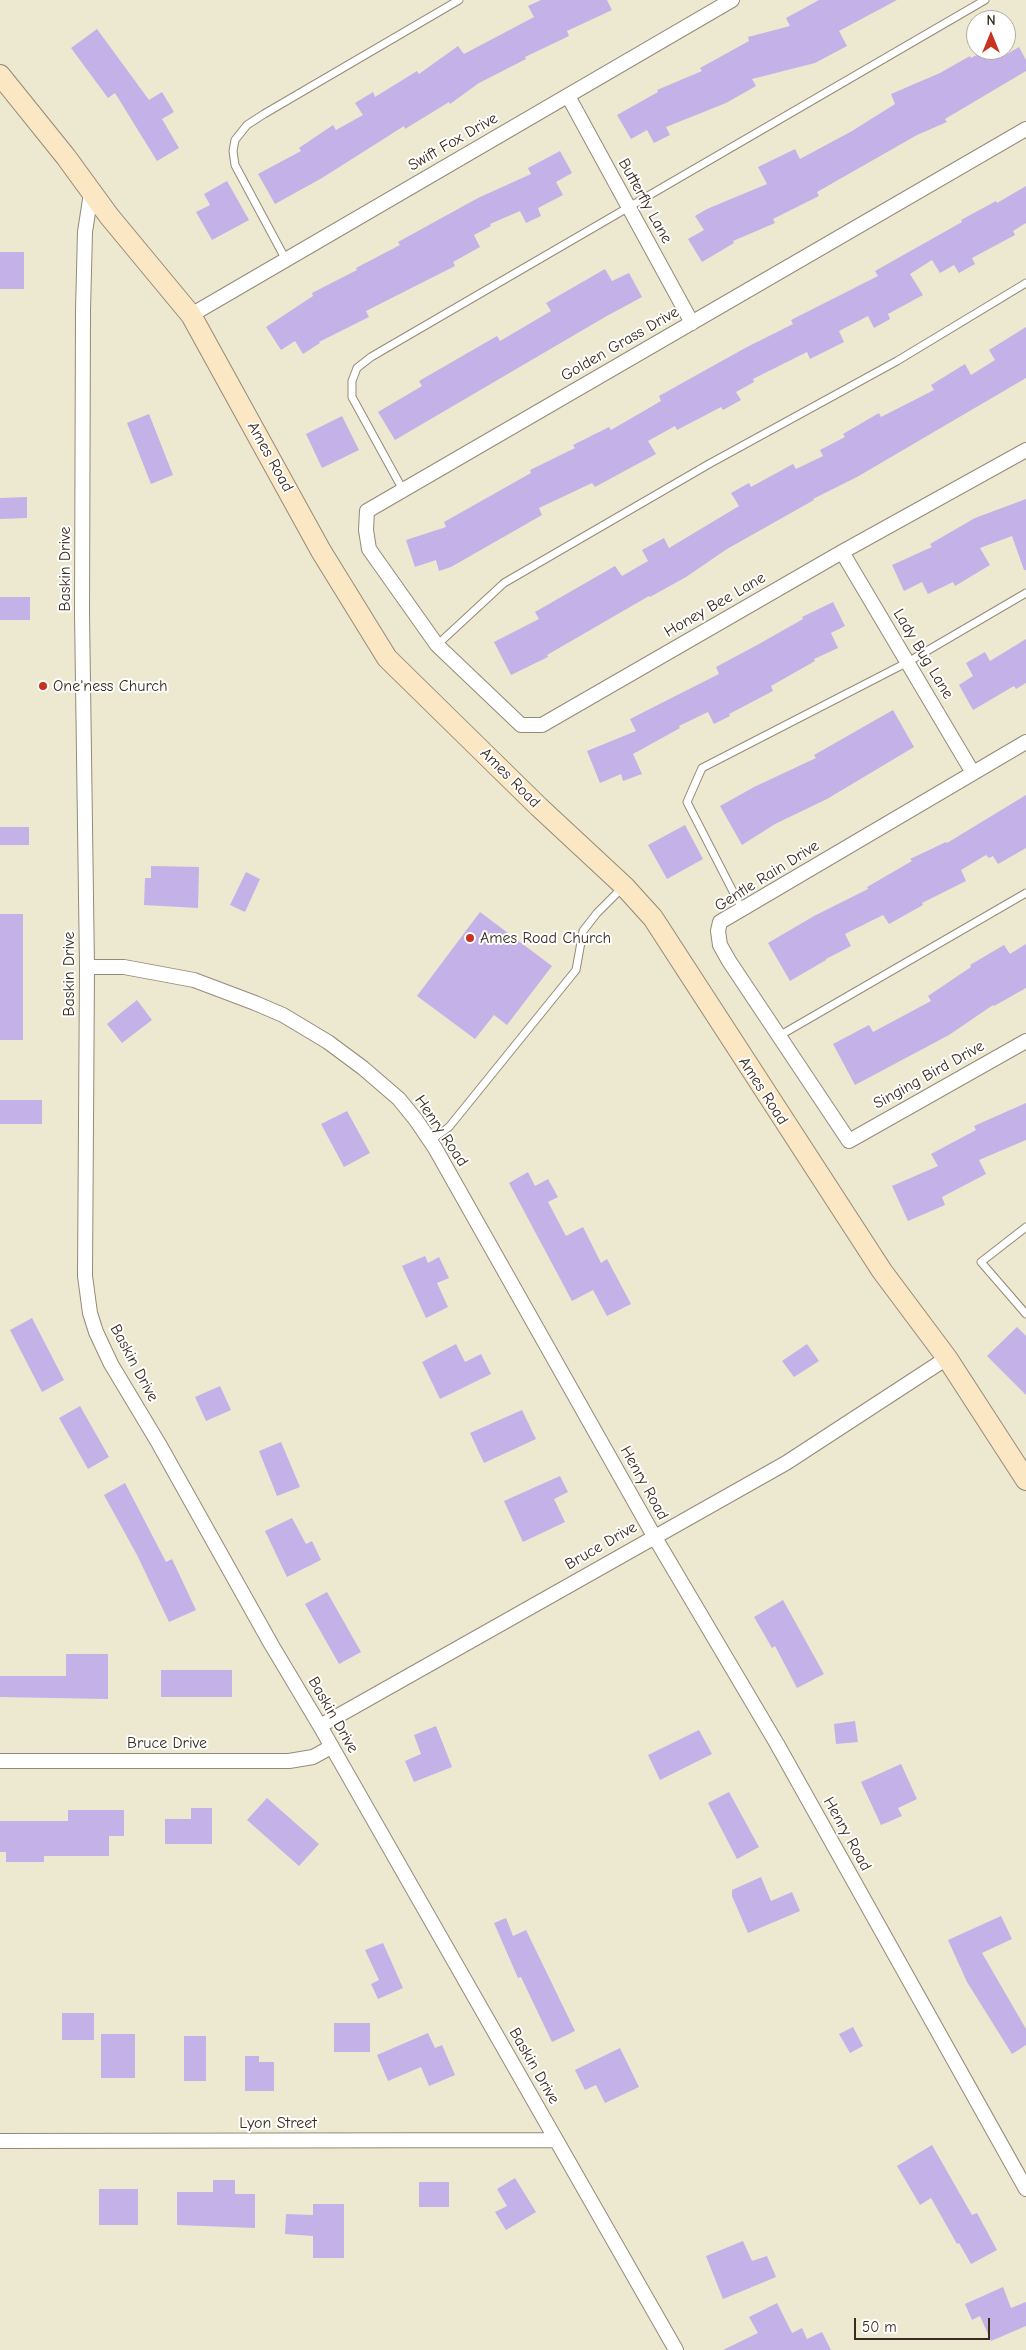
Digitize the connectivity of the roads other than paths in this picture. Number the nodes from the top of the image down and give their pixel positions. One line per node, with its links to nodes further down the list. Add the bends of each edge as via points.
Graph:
1 (459, 0): 9 (lane, via 264,114 247,125 235,140 235,165)
2 (732, 0): 5 (street, Swift Fox Drive)
3 (985, 0): 8 (lane)
4 (0, 75): 7 (street, Ames Road)
5 (568, 96): 8 (street, Butterfly Lane); 9 (street, Swift Fox Drive)
6 (1026, 129): 12 (street, Golden Grass Drive)
7 (91, 193): 11 (street, Ames Road); 24 (street, Baskin Drive, via 85,232 83,329 82,623)
8 (628, 206): 12 (street, Butterfly Lane); 14 (lane, via 357,368 352,381 352,397)
9 (286, 260): 11 (street, Swift Fox Drive)
10 (1026, 283): 17 (lane, via 897,361 709,464 504,583)
11 (191, 315): 21 (street, Ames Road, via 321,551 387,658)
12 (692, 322): 14 (street, Golden Grass Drive)
13 (1026, 450): 15 (street, Honey Bee Lane)
14 (403, 490): 17 (street, Golden Grass Drive, via 367,511 369,549)
15 (842, 552): 17 (street, Honey Bee Lane, via 542,725 521,725); 18 (street, Lady Bug Lane)
16 (1026, 593): 18 (lane)
17 (437, 645)
18 (908, 662): 20 (street, Lady Bug Lane); 23 (lane, via 702,768 687,802)
19 (1026, 742): 20 (street, Gentle Rain Drive)
20 (974, 773): 23 (street, Gentle Rain Drive)
21 (624, 886): 28 (lane, via 583,930 576,970 449,1127); 31 (street, Ames Road, via 653,918 882,1271)
22 (1026, 893): 25 (lane)
23 (742, 909): 25 (street, Gentle Rain Drive, via 720,922 720,945)
24 (87, 966): 28 (street, Henry Road, via 124,967 194,980 283,1015 363,1068 399,1099); 34 (street, Baskin Drive, via 85,1276 90,1313 111,1364)
25 (779, 1036): 27 (street, Gentle Rain Drive)
26 (1026, 1041): 27 (street, Singing Bird Drive)
27 (849, 1140)
28 (430, 1141): 33 (street, Henry Road)
29 (1026, 1227): 30 (lane, via 981,1262)
30 (1026, 1314)
31 (947, 1358): 32 (street, Ames Road); 33 (street, Bruce Drive, via 786,1463)
32 (1024, 1472)
33 (654, 1536): 34 (street, Bruce Drive); 39 (street, Henry Road, via 777,1744)
34 (320, 1726): 35 (street, Baskin Drive)
35 (331, 1747): 36 (street, Bruce Drive, via 314,1757 289,1761); 37 (street, Baskin Drive)
36 (0, 1761)
37 (556, 2140): 38 (street, Lyon Street); 40 (street, Baskin Drive)
38 (0, 2141)
39 (1026, 2190)
40 (676, 2350)

